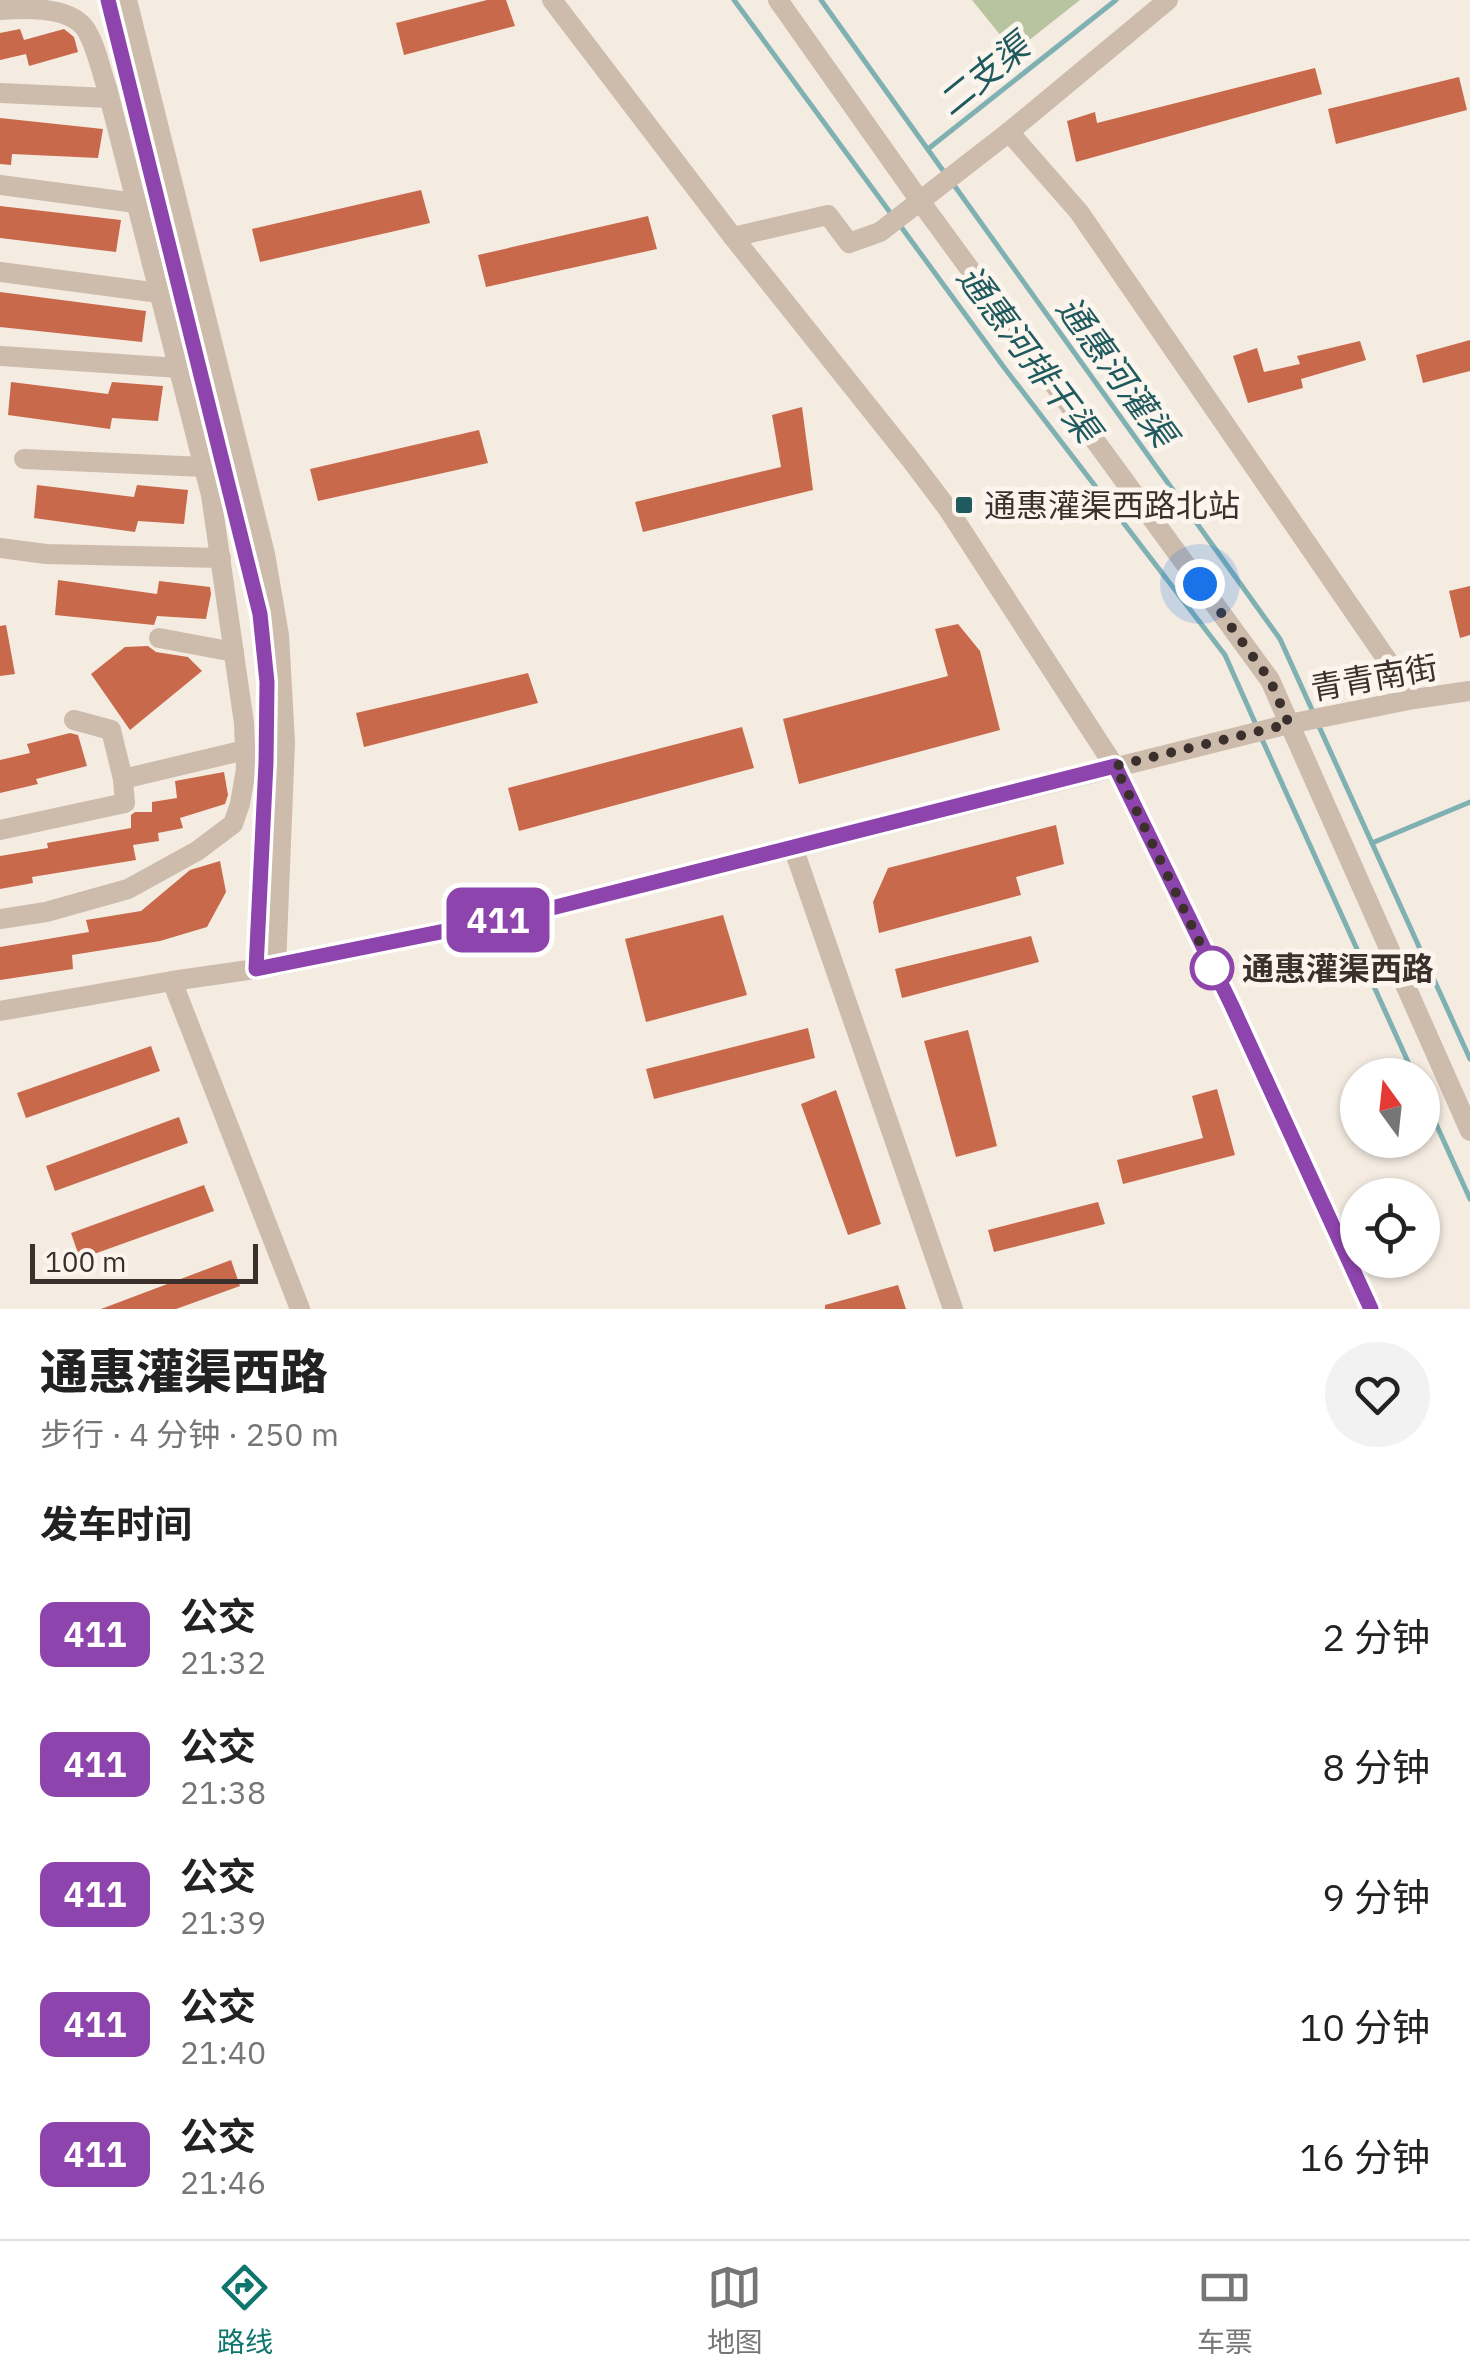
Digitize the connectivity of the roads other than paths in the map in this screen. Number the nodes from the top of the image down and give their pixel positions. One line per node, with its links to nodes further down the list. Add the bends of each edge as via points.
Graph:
1 (108, 0): 34 (street, via 260,614 267,682)
2 (127, 0): 34 (street, via 265,554 279,635 285,742)
3 (552, 0): 13 (street)
4 (778, 0): 11 (street)
5 (1168, 0): 9 (street)
6 (0, 10): 8 (street, via 64,14 83,26)
7 (0, 92): 8 (street)
8 (110, 98): 12 (street)
9 (1009, 132): 11 (street); 25 (street, via 1090,228)
10 (0, 185): 12 (street)
11 (920, 201): 13 (street, via 880,232 849,243 828,215); 27 (street, via 1270,680)
12 (136, 202): 15 (street)
13 (733, 237): 29 (street, via 939,497)
14 (0, 272): 15 (street)
15 (160, 293): 17 (street)
16 (1, 356): 17 (street)
17 (178, 368): 19 (street)
18 (24, 459): 19 (street)
19 (204, 466): 21 (street)
20 (0, 548): 21 (street)
21 (222, 558): 23 (street)
22 (159, 638): 23 (street)
23 (234, 652): 28 (street)
24 (1470, 691): 25 (street, 青青南街)
25 (1414, 699): 27 (street, 青青南街)
26 (74, 720): 30 (street, via 111,730)
27 (1307, 720): 29 (street, 青青南街); 37 (street)
28 (245, 750): 30 (street); 33 (street, via 233,824 197,851 128,890)
29 (1115, 766): 32 (street, 青青南街); 40 (street)
30 (123, 779): 31 (street, via 125,803)
31 (0, 830)
32 (793, 847): 34 (street, 青青南街, via 520,916); 39 (street)
33 (0, 920)
34 (266, 967): 35 (street, 青青南街)
35 (172, 981): 36 (street, 青青南街); 38 (street)
36 (0, 1011)
37 (1470, 1131)
38 (300, 1309)
39 (953, 1309)
40 (1371, 1309)

